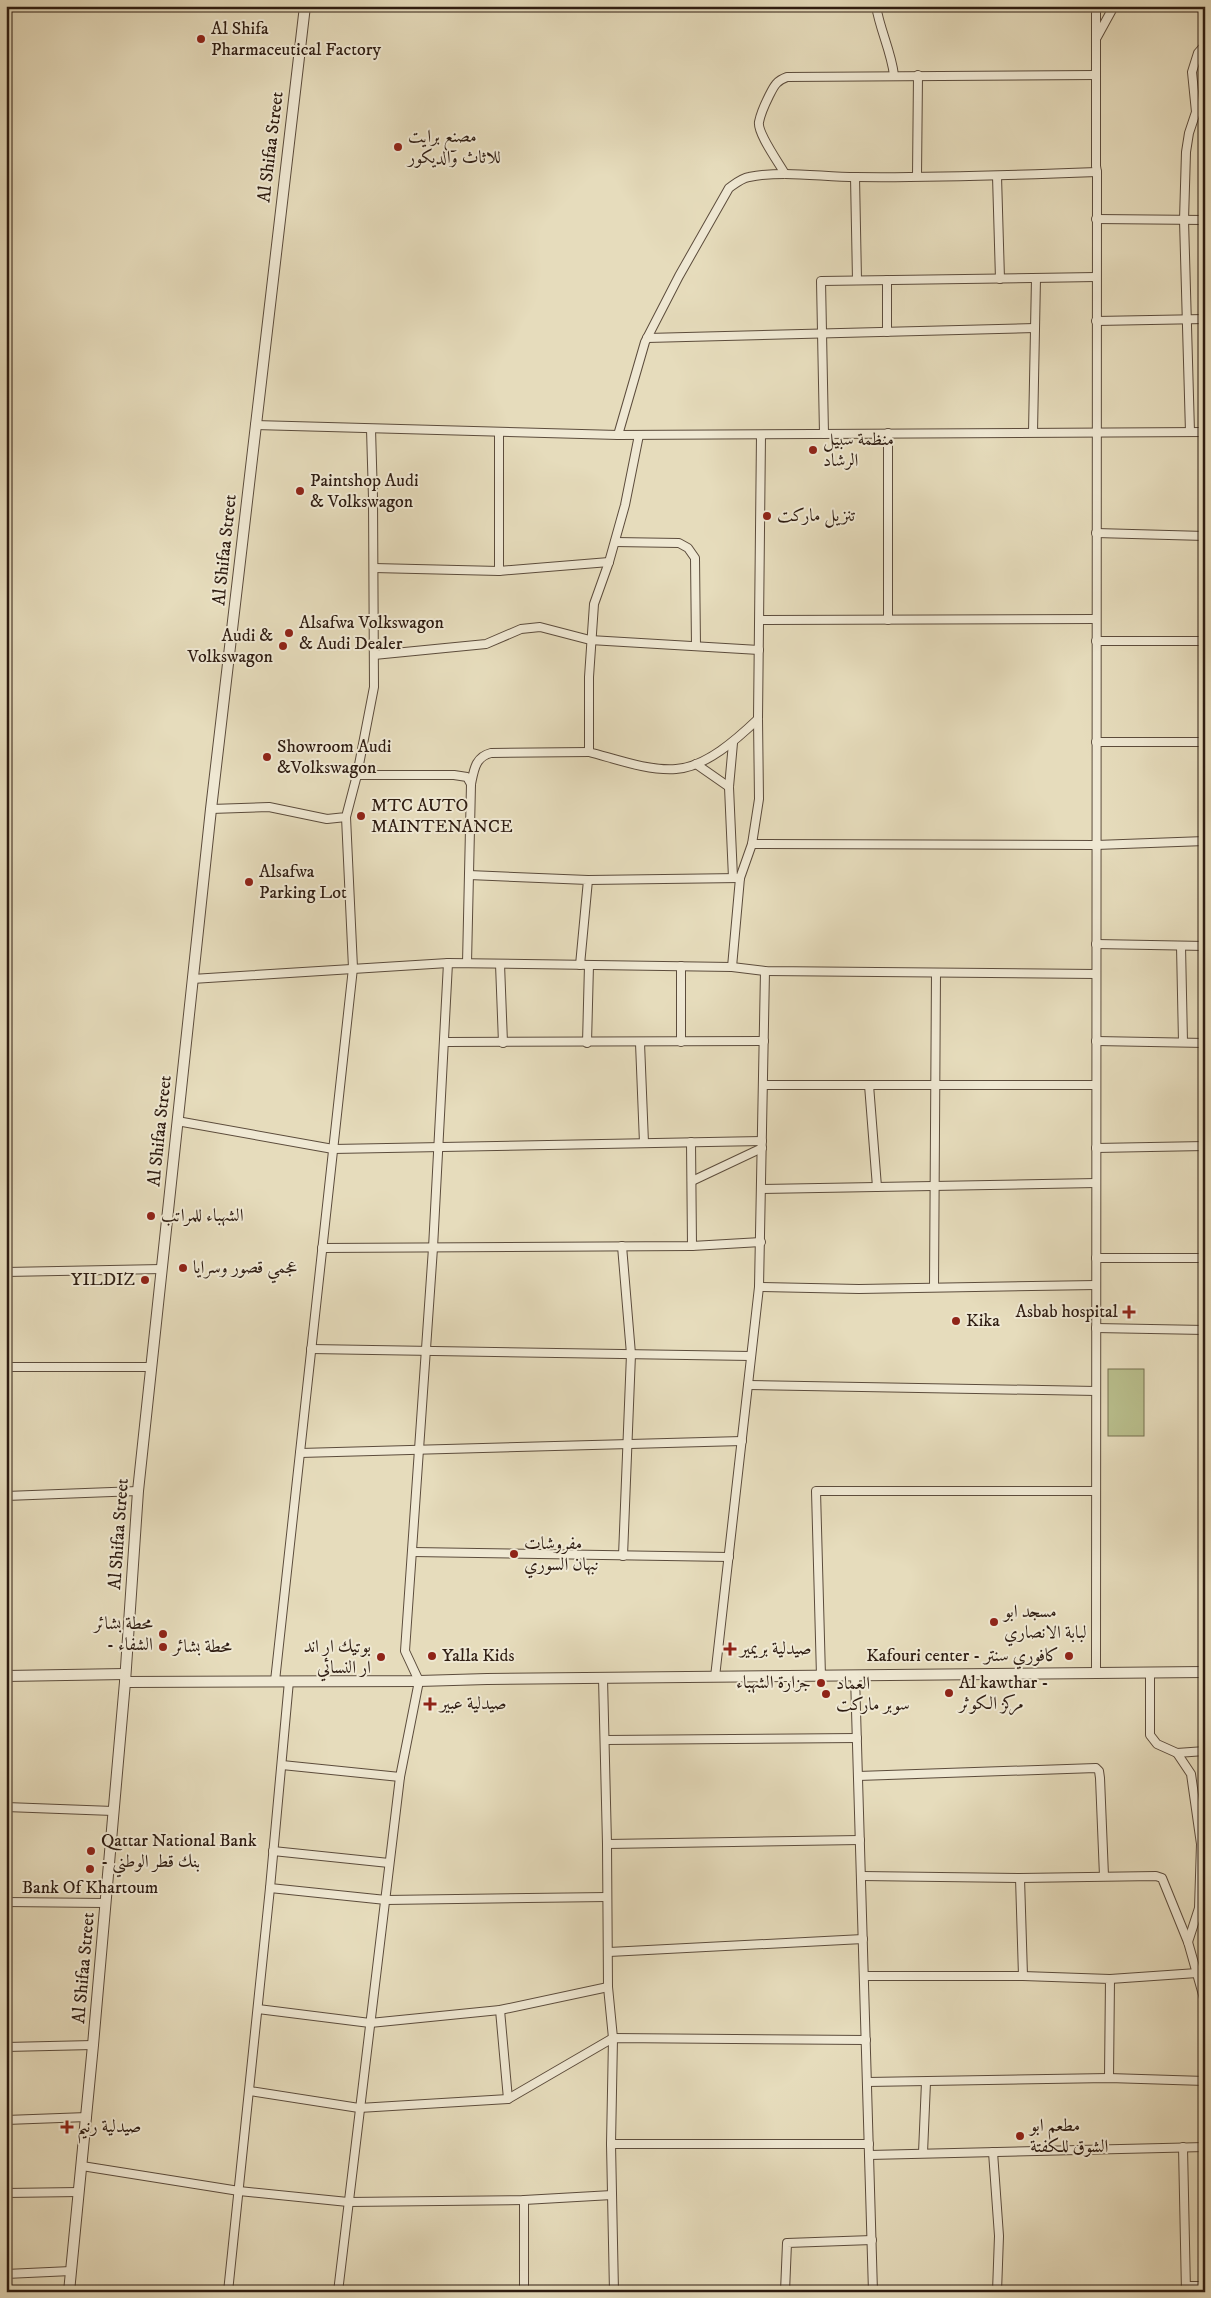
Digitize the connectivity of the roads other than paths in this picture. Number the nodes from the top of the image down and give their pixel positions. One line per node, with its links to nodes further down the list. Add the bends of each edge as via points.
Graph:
1 (305, 6): 31 (street, Al Shifaa Street)
2 (876, 6): 7 (street)
3 (1096, 6): 5 (street)
4 (1114, 6): 5 (street)
5 (1096, 43): 9 (street)
6 (1205, 45): 10 (street, via 1198,53 1192,72)
7 (894, 75): 8 (street); 12 (street, via 787,77 779,80 763,108 759,127)
8 (918, 75): 9 (street); 13 (street)
9 (1096, 76): 11 (street)
10 (1201, 112): 17 (street, via 1189,133 1186,152)
11 (1097, 172): 14 (street); 16 (street)
12 (785, 174): 15 (street); 30 (street, via 748,177 729,188)
13 (917, 176): 14 (street); 15 (street)
14 (997, 176): 21 (street)
15 (855, 177): 22 (street)
16 (1096, 219): 17 (street); 19 (street)
17 (1184, 220): 18 (street); 24 (street)
18 (1205, 220)
19 (1096, 277): 20 (street); 26 (street)
20 (1036, 278): 21 (street); 27 (street)
21 (1000, 279): 23 (street)
22 (858, 280): 23 (street); 29 (street, via 821,281)
23 (887, 280): 28 (street)
24 (1187, 319): 25 (street); 26 (street); 35 (street)
25 (1205, 320)
26 (1096, 321): 38 (street)
27 (1035, 328): 28 (street); 34 (street)
28 (887, 332): 29 (street)
29 (823, 334): 30 (street); 39 (street)
30 (647, 338): 40 (street)
31 (255, 426): 32 (street); 67 (street, Al Shifaa Street)
32 (371, 429): 33 (street); 47 (street)
33 (498, 432): 40 (street); 48 (street)
34 (1033, 432): 37 (street); 38 (street)
35 (1190, 432): 36 (street); 38 (street)
36 (1205, 432)
37 (888, 433): 39 (street); 51 (street)
38 (1096, 433): 43 (street)
39 (824, 434): 42 (street)
40 (618, 435): 41 (street)
41 (639, 435): 42 (street); 45 (street)
42 (761, 435): 50 (street)
43 (1096, 532): 44 (street); 49 (street)
44 (1205, 536)
45 (615, 542): 46 (street); 55 (street, via 679,543 688,548 695,558)
46 (609, 562): 48 (street); 52 (street, via 594,604)
47 (374, 568): 48 (street); 57 (street)
48 (499, 571)
49 (1096, 619): 51 (street); 53 (street)
50 (760, 620): 51 (street); 56 (street)
51 (888, 620)
52 (590, 640): 55 (street); 57 (street, via 540,627 522,629 486,644); 62 (street)
53 (1096, 641): 54 (street); 59 (street)
54 (1205, 641)
55 (696, 646): 56 (street)
56 (759, 650): 58 (street)
57 (374, 655): 64 (street, via 374,687)
58 (758, 719): 61 (street); 70 (street, via 759,799)
59 (1096, 742): 60 (street); 71 (street)
60 (1205, 742)
61 (732, 743): 63 (street); 66 (street)
62 (589, 752): 63 (street, via 663,769); 65 (street, via 491,753 479,759)
63 (696, 764): 66 (street)
64 (357, 775): 65 (street, via 454,774 467,777); 68 (street)
65 (471, 784): 72 (street)
66 (729, 787): 73 (street)
67 (211, 809): 68 (street, via 269,807 327,819); 88 (street, Al Shifaa Street)
68 (346, 817): 84 (street)
69 (1205, 841): 71 (street)
70 (752, 844): 71 (street); 73 (street)
71 (1096, 845): 75 (street)
72 (469, 875): 74 (street); 79 (street)
73 (736, 878): 74 (street); 83 (street)
74 (588, 880): 81 (street)
75 (1096, 944): 76 (street); 87 (street)
76 (1181, 946): 77 (street); 96 (street)
77 (1205, 946)
78 (448, 963): 79 (street); 84 (street); 91 (street)
79 (467, 963): 80 (street)
80 (500, 964): 81 (street); 92 (street)
81 (585, 965): 82 (street); 93 (street)
82 (680, 966): 83 (street); 95 (street)
83 (732, 967): 85 (street)
84 (353, 968): 88 (street); 109 (street)
85 (765, 971): 86 (street); 89 (street)
86 (936, 973): 87 (street); 100 (street)
87 (1096, 974): 90 (street)
88 (192, 978): 102 (street, Al Shifaa Street)
89 (764, 1041): 95 (street); 98 (street)
90 (1096, 1041): 96 (street); 101 (street)
91 (445, 1042): 92 (street); 107 (street)
92 (503, 1042): 93 (street)
93 (587, 1042): 94 (street)
94 (640, 1042): 95 (street); 104 (street)
95 (681, 1042)
96 (1183, 1042): 97 (street)
97 (1205, 1043)
98 (764, 1085): 99 (street); 105 (street)
99 (869, 1085): 100 (street); 113 (street)
100 (935, 1085): 101 (street); 112 (street)
101 (1096, 1085): 108 (street)
102 (178, 1121): 109 (street); 122 (street, Al Shifaa Street)
103 (691, 1142): 104 (street); 105 (street); 110 (street)
104 (644, 1143): 107 (street)
105 (762, 1145): 110 (street); 114 (street)
106 (1205, 1146): 108 (street)
107 (438, 1147): 109 (street); 119 (street)
108 (1096, 1148): 111 (street)
109 (333, 1149): 118 (street)
110 (692, 1181): 117 (street)
111 (1096, 1183): 112 (street); 120 (street)
112 (935, 1186): 113 (street); 126 (street)
113 (876, 1187): 114 (street)
114 (761, 1189): 115 (street)
115 (761, 1242): 117 (street); 125 (street)
116 (622, 1246): 117 (street); 119 (street); 131 (street)
117 (692, 1246)
118 (322, 1248): 119 (street); 129 (street)
119 (433, 1248): 130 (street)
120 (1096, 1258): 121 (street); 124 (street)
121 (1205, 1258)
122 (162, 1269): 123 (street); 133 (street, Al Shifaa Street)
123 (6, 1272)
124 (1096, 1286): 126 (street); 127 (street)
125 (759, 1287): 126 (street, via 859,1290); 132 (street)
126 (934, 1287)
127 (1096, 1328): 128 (street); 136 (street)
128 (1205, 1330)
129 (311, 1349): 130 (street); 140 (street)
130 (426, 1351): 131 (street); 139 (street)
131 (630, 1354): 132 (street); 138 (street)
132 (751, 1356): 135 (street)
133 (152, 1367): 134 (street); 141 (street, Al Shifaa Street)
134 (6, 1368)
135 (748, 1385): 136 (street); 137 (street)
136 (1096, 1391): 142 (street)
137 (742, 1441): 138 (street); 146 (street)
138 (627, 1445): 139 (street); 145 (street)
139 (419, 1451): 140 (street); 144 (street)
140 (300, 1453): 156 (street)
141 (138, 1491): 143 (street); 154 (street, Al Shifaa Street)
142 (1096, 1491): 149 (street); 151 (street, via 816,1491)
143 (6, 1496)
144 (412, 1552): 145 (street); 158 (street, via 405,1651)
145 (623, 1556): 146 (street)
146 (729, 1558): 153 (street)
147 (1150, 1672): 148 (street); 149 (street); 162 (street, via 1150,1735 1157,1744)
148 (1205, 1672)
149 (1096, 1673): 152 (street)
150 (6, 1676): 154 (street)
151 (821, 1676): 152 (street); 153 (street)
152 (855, 1676): 159 (street)
153 (715, 1677): 155 (street)
154 (125, 1678): 156 (street); 167 (street, Al Shifaa Street)
155 (603, 1678): 158 (street); 160 (street)
156 (275, 1681): 157 (street)
157 (289, 1681): 158 (street); 163 (street)
158 (419, 1681): 165 (street)
159 (857, 1738): 160 (street); 164 (street)
160 (605, 1740): 169 (street)
161 (1205, 1751): 162 (street)
162 (1177, 1753): 170 (street, via 1191,1774)
163 (282, 1765): 165 (street); 171 (street)
164 (858, 1776): 168 (street); 174 (street, via 1096,1768 1100,1771)
165 (400, 1777): 172 (street)
166 (6, 1807): 167 (street)
167 (114, 1811): 181 (street, Al Shifaa Street)
168 (860, 1840): 169 (street); 173 (street)
169 (608, 1844): 178 (street)
170 (1203, 1844): 177 (street)
171 (272, 1851): 172 (street); 176 (street)
172 (389, 1863): 179 (street)
173 (862, 1876): 175 (street); 182 (street)
174 (1104, 1876): 175 (street); 183 (street, via 1162,1878)
175 (1020, 1878): 187 (street)
176 (270, 1888): 179 (street); 191 (street)
177 (1202, 1896): 183 (street)
178 (607, 1897): 179 (street); 184 (street)
179 (386, 1900): 193 (street)
180 (6, 1902): 181 (street)
181 (106, 1903): 196 (street, Al Shifaa Street)
182 (863, 1939): 184 (street); 186 (street)
183 (1188, 1942): 185 (street)
184 (608, 1952): 189 (street)
185 (1197, 1973): 188 (street); 190 (street)
186 (864, 1976): 187 (street); 195 (street)
187 (1023, 1976): 188 (street)
188 (1110, 1979): 198 (street)
189 (608, 1987): 192 (street); 194 (street)
190 (1205, 2002)
191 (258, 2009): 193 (street); 202 (street)
192 (500, 2010): 193 (street); 203 (street)
193 (370, 2023): 204 (street)
194 (613, 2038): 195 (street); 203 (street); 207 (street)
195 (866, 2040): 200 (street)
196 (93, 2045): 197 (street); 205 (street, Al Shifaa Street)
197 (6, 2047)
198 (1109, 2078): 199 (street); 201 (street)
199 (1205, 2081)
200 (867, 2082): 201 (street); 208 (street)
201 (926, 2082): 212 (street)
202 (250, 2091): 204 (street); 215 (street)
203 (508, 2100): 204 (street)
204 (359, 2108): 220 (street)
205 (87, 2118): 206 (street); 214 (street, Al Shifaa Street)
206 (6, 2120)
207 (611, 2144): 208 (street); 218 (street)
208 (869, 2144): 213 (street)
209 (1205, 2146): 210 (street)
210 (1183, 2147): 211 (street); 225 (street)
211 (993, 2152): 212 (street); 233 (street, via 999,2236)
212 (923, 2154): 213 (street)
213 (869, 2155): 221 (street)
214 (82, 2166): 215 (street); 216 (street, Al Shifaa Street)
215 (239, 2191): 220 (street); 227 (street)
216 (80, 2192): 217 (street); 222 (street, Al Shifaa Street)
217 (6, 2193)
218 (612, 2195): 219 (street); 230 (street)
219 (524, 2200): 220 (street); 229 (street)
220 (348, 2202): 228 (street)
221 (872, 2240): 231 (street, via 787,2242); 232 (street)
222 (71, 2272): 223 (street); 226 (street, Al Shifaa Street)
223 (6, 2274)
224 (1205, 2286): 225 (street)
225 (1186, 2289)
226 (69, 2292)
227 (228, 2292)
228 (338, 2292)
229 (524, 2292)
230 (614, 2292)
231 (785, 2292)
232 (873, 2292)
233 (997, 2292)

